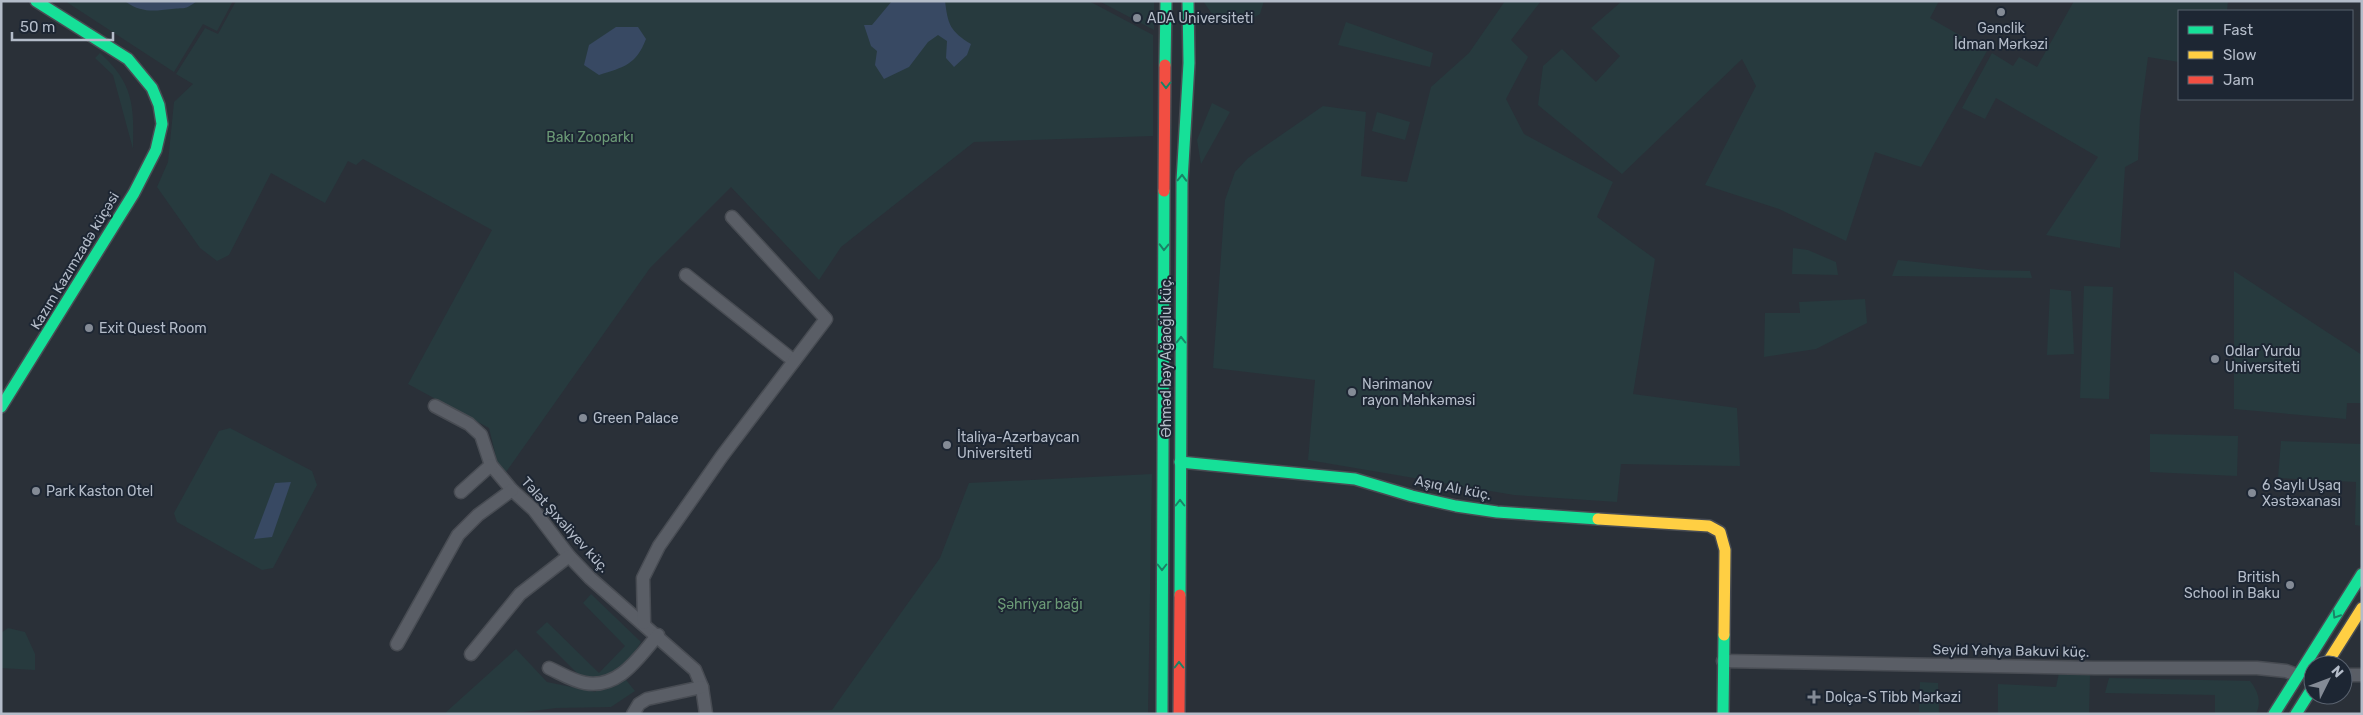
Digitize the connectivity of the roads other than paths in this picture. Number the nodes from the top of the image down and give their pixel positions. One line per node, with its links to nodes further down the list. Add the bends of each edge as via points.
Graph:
1 (36, 1): 10 (street, Kazım Kazımzadə küçəsi, via 128,59 146,76 160,110 162,125 158,144 138,185)
2 (1166, 1): 4 (street, Əhməd bəy Ağaoğlu küç.)
3 (1188, 1): 5 (street, Əhməd bəy Ağaoğlu küç.)
4 (1166, 62): 5 (street); 30 (street, Əhməd bəy Ağaoğlu küç., one-way to 30)
5 (1189, 63): 11 (street, Əhməd bəy Ağaoğlu küç., one-way to 5, via 1182,181)
6 (732, 217): 8 (street, via 826,319)
7 (686, 275): 8 (street)
8 (794, 360): 18 (street, via 659,546 643,578)
9 (435, 406): 12 (street, Tələt Şıxəliyev küç., via 469,424 481,435)
10 (1, 407)
11 (1180, 462): 23 (street, Aşıq Alı küç., via 1355,479 1412,496 1497,512 1701,524 1720,532 1725,550); 31 (street, Əhməd bəy Ağaoğlu küç., one-way to 11)
12 (491, 465): 13 (street, Tələt Şıxəliyev küç.); 14 (street)
13 (512, 490): 15 (street, Tələt Şıxəliyev küç., via 534,510); 20 (street, via 478,515 458,536)
14 (461, 492)
15 (569, 556): 18 (street, Tələt Şıxəliyev küç.); 21 (street, via 520,594)
16 (2362, 574): 25 (street, one-way to 25)
17 (2362, 608): 22 (street)
18 (644, 623): 19 (street, Tələt Şıxəliyev küç.)
19 (658, 636): 24 (street, via 625,673 605,684 584,683); 26 (street, Tələt Şıxəliyev küç., via 695,670)
20 (397, 644)
21 (471, 654)
22 (2332, 655)
23 (1723, 661): 25 (street, Seyid Yəhya Bakuvi küç., via 2257,668 2286,670); 32 (street)
24 (549, 668)
25 (2298, 675): 33 (street)
26 (702, 687): 28 (street, via 647,699); 29 (street, Tələt Şıxəliyev küç.)
27 (2303, 703): 34 (street)
28 (632, 714)
29 (706, 714)
30 (1162, 714)
31 (1179, 714)
32 (1723, 714)
33 (2274, 714)
34 (2296, 714)

